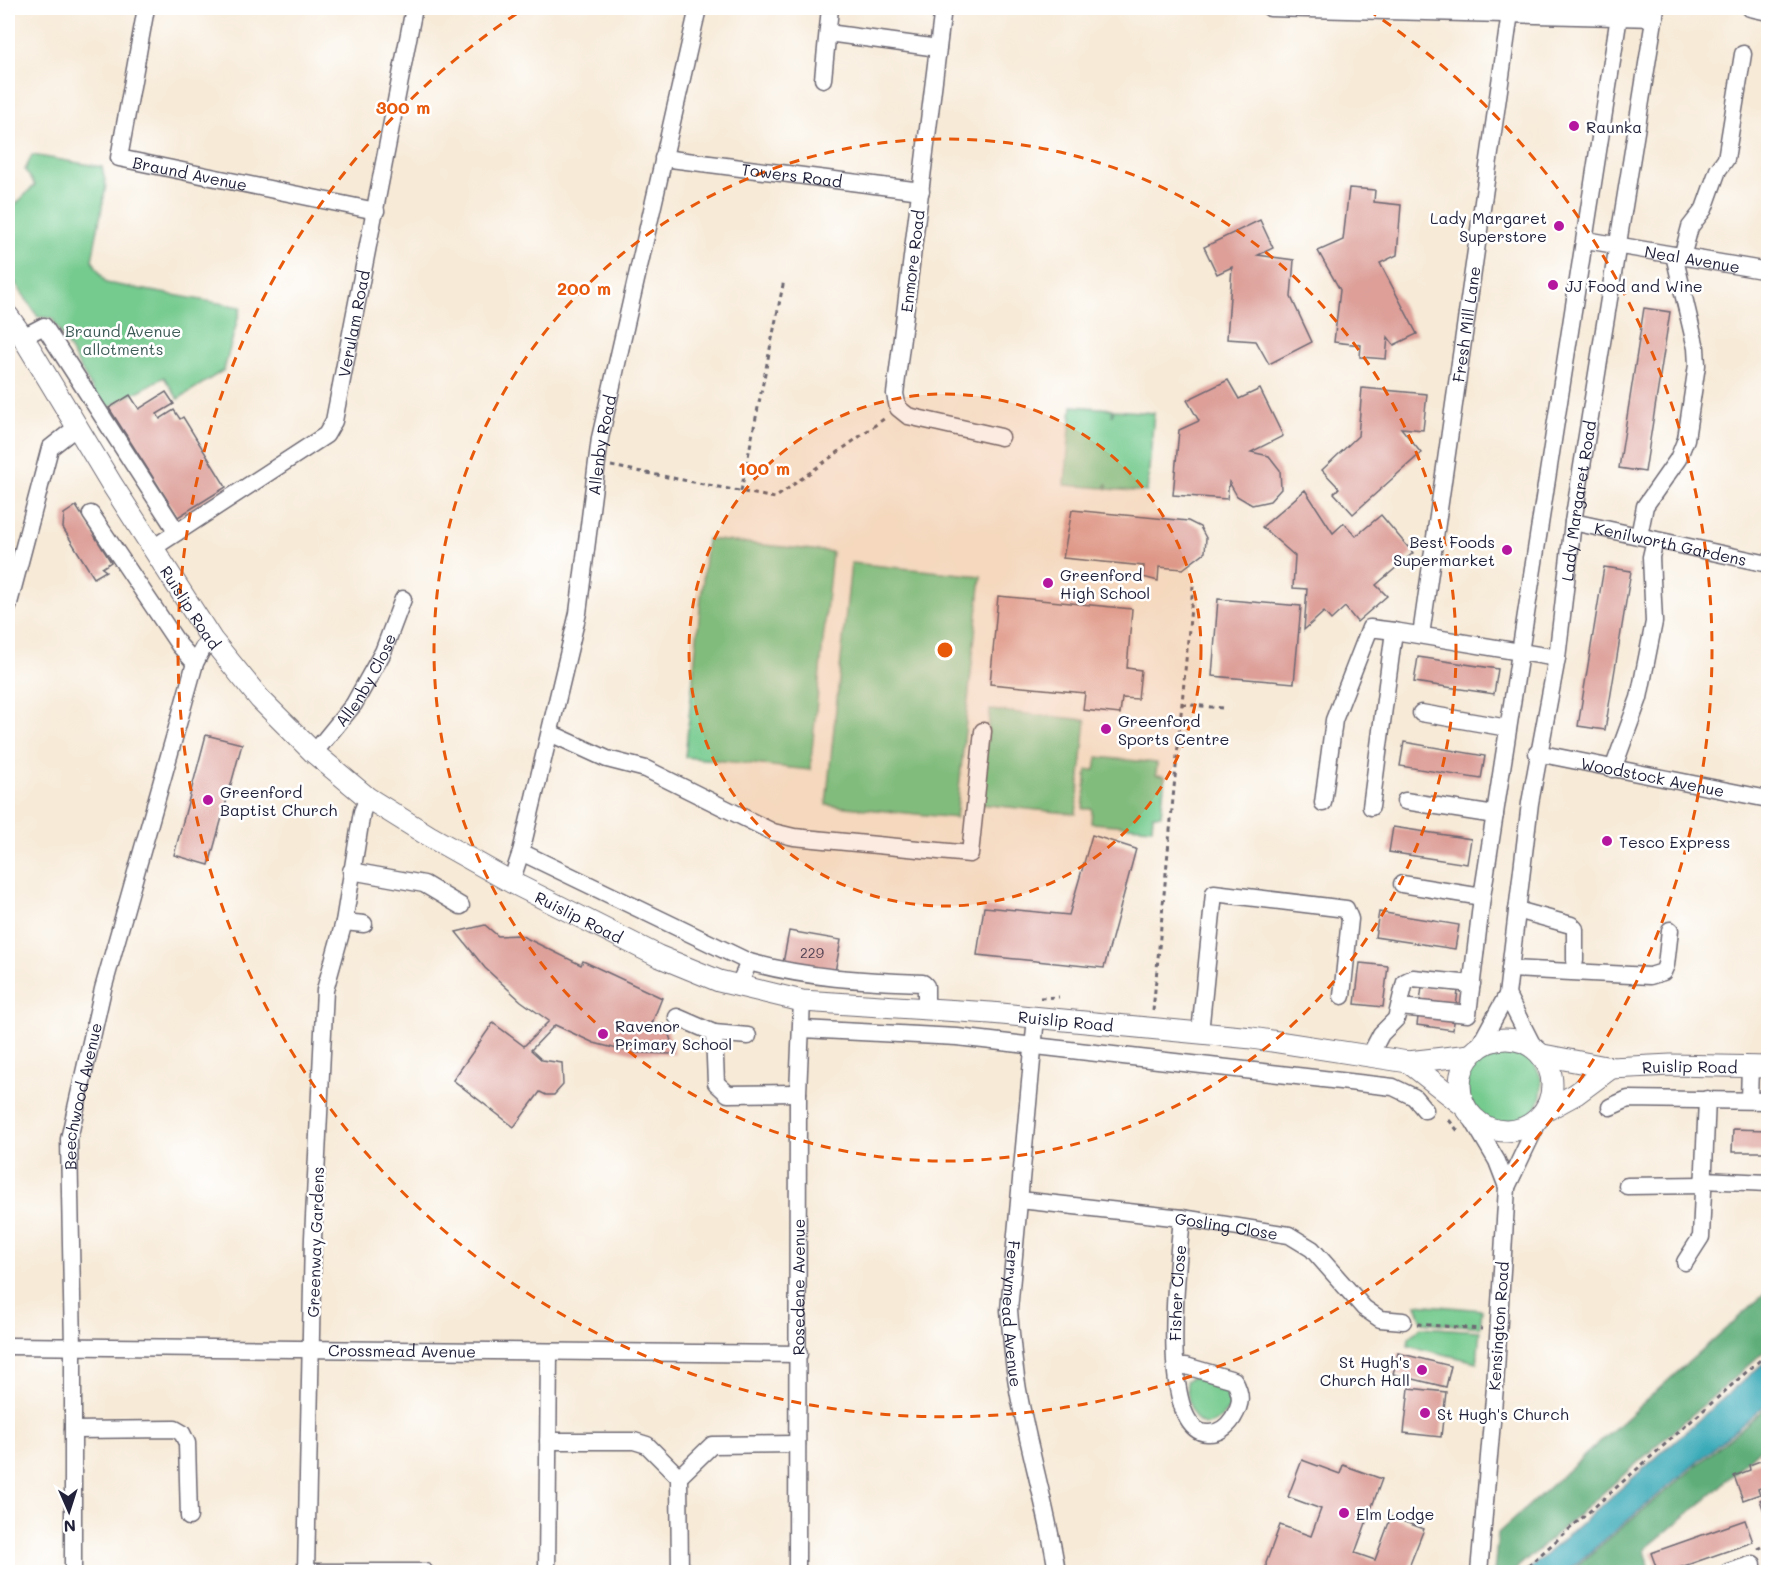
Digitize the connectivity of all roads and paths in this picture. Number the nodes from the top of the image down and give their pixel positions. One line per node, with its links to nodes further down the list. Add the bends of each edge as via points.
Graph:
1 (146, 8): 19 (street, Braund Avenue, via 119,158)
2 (414, 8): 19 (street, Verulam Road)
3 (698, 8): 17 (street, Allenby Road)
4 (830, 8): 13 (street)
5 (943, 8): 14 (street, Enmore Road)
6 (1270, 8): 10 (street)
7 (1750, 8): 9 (street)
8 (1557, 11): 10 (street); 12 (street)
9 (1768, 12)
10 (1510, 13): 43 (street, Fresh Mill Lane)
11 (1655, 13): 12 (street); 21 (street, Lady Margaret Road)
12 (1619, 16): 20 (street)
13 (828, 33): 14 (street); 16 (street)
14 (938, 48): 18 (street, Enmore Road)
15 (1743, 54): 22 (street, via 1726,159)
16 (823, 79)
17 (663, 158): 18 (street, Towers Road); 31 (street, Allenby Road)
18 (921, 191): 27 (street, Enmore Road, via 895,394)
19 (376, 211): 35 (street, Verulam Road, via 334,421 326,435)
20 (1586, 240): 21 (street, Neal Avenue); 45 (street)
21 (1617, 246): 22 (street, Neal Avenue); 34 (street, Lady Margaret Road)
22 (1678, 256): 23 (street, Neal Avenue); 36 (street, via 1697,364 1686,439 1678,459 1646,506)
23 (1768, 271)
24 (784, 280): 32 (path)
25 (8, 316): 26 (main road, Ruislip Road)
26 (23, 337): 28 (street, via 44,326); 29 (main road, Ruislip Road)
27 (898, 408): 30 (street, via 908,416); 32 (path, via 775,498)
28 (106, 422): 29 (street); 35 (street)
29 (81, 432): 37 (main road, Ruislip Road); 41 (street, via 50,448)
30 (1001, 437)
31 (596, 463): 32 (path); 53 (street, Allenby Road, via 578,614)
32 (741, 491)
33 (91, 514): 47 (street)
34 (1573, 522): 36 (street, Kenilworth Gardens); 46 (street, Lady Margaret Road)
35 (177, 532): 37 (street, Verulam Road)
36 (1647, 538): 38 (street, Kenilworth Gardens); 56 (street, via 1654,622 1639,698)
37 (153, 548): 44 (main road, Ruislip Road)
38 (1768, 564)
39 (1193, 586): 48 (path)
40 (403, 599): 54 (street, Allenby Close, via 382,652 354,704)
41 (8, 608)
42 (1394, 631): 43 (street); 60 (street, via 1370,628 1334,720); 61 (street)
43 (1421, 635): 45 (street)
44 (212, 640): 47 (street, Beechwood Avenue); 54 (main road, Ruislip Road, via 260,699)
45 (1520, 652): 46 (street); 51 (street)
46 (1557, 658): 55 (street, Lady Margaret Road)
47 (195, 663): 117 (street, Beechwood Avenue, via 103,989 69,1139)
48 (1182, 704): 49 (path); 85 (path)
49 (1222, 708)
50 (1421, 712): 51 (street)
51 (1508, 728): 62 (street)
52 (983, 731): 53 (street, via 970,854 773,832 646,769 607,759)
53 (549, 733): 63 (street, Allenby Road)
54 (314, 753): 57 (main road, Ruislip Road)
55 (1537, 753): 56 (street, Woodstock Avenue); 69 (street, Lady Margaret Road)
56 (1613, 769): 58 (street, Woodstock Avenue)
57 (368, 798): 64 (street, Greenway Gardens); 65 (main road, Ruislip Road)
58 (1768, 799)
59 (1405, 801): 62 (street)
60 (1323, 803)
61 (1371, 807)
62 (1495, 815): 67 (street)
63 (521, 852): 65 (street, Allenby Road); 74 (street)
64 (351, 871): 68 (street, via 424,884); 70 (street, Greenway Gardens)
65 (511, 882): 78 (main road, Ruislip Road, via 658,956)
66 (1402, 884): 67 (street)
67 (1482, 897): 77 (street)
68 (461, 906)
69 (1517, 910): 73 (street, via 1571,925 1575,929); 75 (street, Lady Margaret Road)
70 (344, 922): 71 (street); 118 (street, Greenway Gardens, via 325,990 313,1238)
71 (364, 924)
72 (1670, 930): 75 (street, via 1663,972 1650,976)
73 (1575, 961)
74 (750, 962): 76 (street, via 791,974); 78 (street)
75 (1510, 969): 79 (street, Lady Margaret Road)
76 (834, 980): 82 (street); 84 (street, via 923,983)
77 (1472, 984): 83 (street, via 1413,978 1405,982); 83 (street, via 1468,1014)
78 (738, 987): 81 (main road, Ruislip Road)
79 (1507, 994): 93 (street, Lady Margaret Road); 94 (street)
80 (1342, 996): 90 (street, via 1350,919 1346,909 1214,893)
81 (802, 1001): 82 (main road, Ruislip Road); 88 (street, Rosedene Avenue)
82 (832, 1004): 84 (main road, Ruislip Road)
83 (1400, 1007): 95 (street)
84 (926, 1008): 87 (main road, Ruislip Road)
85 (1153, 1011)
86 (677, 1017): 89 (street)
87 (1036, 1017): 90 (main road, Ruislip Road); 92 (street, Ferrymead Avenue)
88 (802, 1029): 92 (street, via 957,1037); 99 (street, Rosedene Avenue)
89 (714, 1033): 91 (street); 99 (street, via 716,1083 728,1094)
90 (1200, 1033): 95 (main road, Ruislip Road, via 1252,1031)
91 (748, 1036)
92 (1034, 1046): 104 (street, via 1393,1087 1414,1097); 111 (street, Ferrymead Avenue)
93 (1474, 1051): 94 (main road, via 1490,1041 1504,1039 1520,1041); 96 (main road, Ruislip Road); 105 (main road, via 1459,1081)
94 (1538, 1052): 98 (main road, Ruislip Road); 106 (main road, via 1551,1073 1552,1087)
95 (1370, 1055): 96 (main road, Ruislip Road)
96 (1408, 1062): 105 (main road, Ruislip Road)
97 (1759, 1067): 98 (main road, Ruislip Road); 101 (street)
98 (1611, 1068): 106 (main road)
99 (798, 1093): 121 (street, Rosedene Avenue)
100 (1707, 1099): 101 (street); 103 (street, via 1628,1099); 107 (street)
101 (1749, 1100): 102 (street)
102 (1768, 1101)
103 (1610, 1107)
104 (1425, 1110)
105 (1468, 1113): 106 (main road, via 1489,1129 1506,1132 1520,1130); 110 (street, Kensington Road, via 1497,1161)
106 (1542, 1115): 110 (street, Kensington Road)
107 (1703, 1183): 108 (street); 109 (street); 113 (street, via 1701,1237)
108 (1768, 1183)
109 (1627, 1186)
110 (1507, 1187): 137 (street, Kensington Road)
111 (1020, 1200): 112 (street, Gosling Close); 136 (street, Ferrymead Avenue, via 1009,1310 1013,1358)
112 (1182, 1218): 114 (street, Gosling Close, via 1289,1235 1312,1249 1364,1308 1380,1318); 122 (street, Fisher Close)
113 (1685, 1262)
114 (1410, 1323): 115 (path)
115 (1476, 1328)
116 (8, 1346): 117 (street, Crossmead Avenue)
117 (74, 1348): 118 (street, Crossmead Avenue); 123 (street, Beechwood Avenue)
118 (312, 1351): 119 (street, Crossmead Avenue); 130 (street, Greenway Gardens, via 306,1572)
119 (549, 1352): 121 (street, Crossmead Avenue); 124 (street)
120 (1768, 1353): 138 (path)
121 (799, 1354): 125 (street, Rosedene Avenue)
122 (1175, 1366): 122 (street, Fisher Close, via 1176,1391 1193,1427 1205,1433 1220,1431 1241,1403 1241,1392 1234,1380)
123 (73, 1430): 127 (street, via 182,1432 187,1443); 129 (street, Beechwood Avenue)
124 (548, 1441): 126 (street, via 634,1441 647,1445); 133 (street)
125 (797, 1444): 126 (street, via 712,1445); 135 (street, Rosedene Avenue)
126 (679, 1477): 134 (street)
127 (189, 1517)
128 (1753, 1564): 139 (street)
129 (73, 1572)
130 (328, 1572): 131 (street, Greenway Gardens)
131 (417, 1572): 132 (street, Greenway Gardens)
132 (425, 1572)
133 (547, 1572)
134 (680, 1572)
135 (797, 1572)
136 (1057, 1572)
137 (1479, 1572)
138 (1521, 1572)
139 (1728, 1572)

